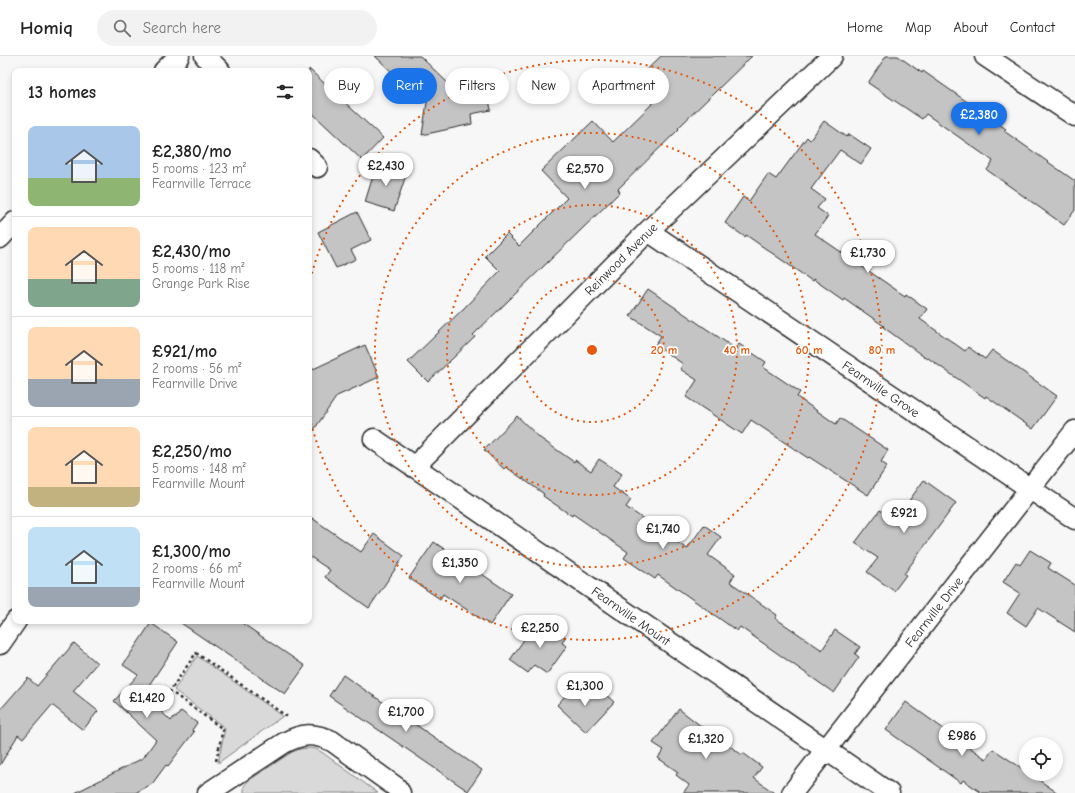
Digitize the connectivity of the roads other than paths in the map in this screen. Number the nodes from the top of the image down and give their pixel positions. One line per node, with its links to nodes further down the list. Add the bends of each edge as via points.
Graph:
1 (179, 56): 5 (street)
2 (205, 56): 6 (street)
3 (832, 56): 9 (street, Reinwood Avenue)
4 (984, 56): 7 (street)
5 (167, 68)
6 (217, 68)
7 (1075, 116)
8 (12, 225): 10 (street)
9 (648, 231): 13 (street, Reinwood Avenue); 14 (street, Fearnville Grove)
10 (0, 238)
11 (1075, 431): 14 (street, Fearnville Drive)
12 (374, 439): 13 (street, Fearnville Mount)
13 (414, 467): 18 (street, Fearnville Mount)
14 (1030, 490): 15 (street, Fearnville Grove); 18 (street, Fearnville Drive)
15 (1075, 519)
16 (14, 624): 17 (street)
17 (0, 644)
18 (825, 750): 21 (street, Fearnville Drive); 22 (street, Fearnville Mount)
19 (209, 793): 20 (street, via 284,743 308,735 321,736 332,742 396,787)
20 (400, 793)
21 (792, 793)
22 (889, 793)

